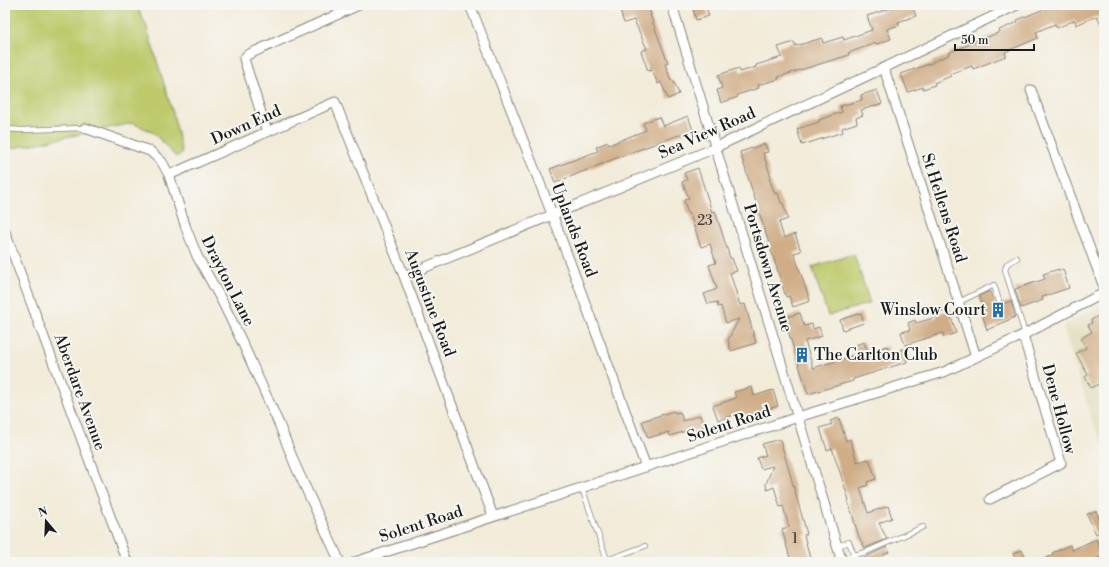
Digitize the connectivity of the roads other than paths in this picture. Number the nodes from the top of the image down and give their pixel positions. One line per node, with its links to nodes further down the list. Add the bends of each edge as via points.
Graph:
1 (359, 5): 10 (street, via 247,54 244,58)
2 (470, 5): 13 (street, Uplands Road)
3 (672, 5): 11 (street, Portsdown Avenue)
4 (1017, 5): 5 (street, Sea View Road)
5 (884, 68): 11 (street, Sea View Road); 20 (street, St Hellens Road)
6 (1031, 90): 17 (street)
7 (336, 102): 10 (street, Down End); 16 (street, Augustine Road)
8 (5, 128): 9 (lane, Drayton Lane)
9 (85, 128): 12 (street, Drayton Lane, via 150,151 162,162)
10 (267, 132): 12 (street, Down End)
11 (715, 147): 13 (street, Sea View Road); 23 (street, Portsdown Avenue)
12 (169, 175): 34 (street, Drayton Lane, via 197,256 243,344)
13 (552, 214): 16 (street, Sea View Road); 24 (street, Uplands Road)
14 (5, 232): 33 (street, Aberdare Avenue)
15 (1017, 258): 21 (lane, via 1007,264 1005,270)
16 (404, 276): 27 (street, Augustine Road)
17 (1104, 287)
18 (1104, 293): 21 (street, Solent Road)
19 (999, 301): 20 (lane, via 994,285)
20 (959, 302): 22 (street, St Hellens Road)
21 (1024, 334): 22 (street, Solent Road); 26 (street, Dene Hollow, via 1061,463)
22 (976, 357): 23 (street, Solent Road, via 944,372)
23 (798, 417): 24 (street, Solent Road); 30 (street, Portsdown Avenue)
24 (646, 467): 25 (street, Solent Road)
25 (582, 488): 27 (street, Solent Road); 29 (lane, via 606,560)
26 (990, 499)
27 (493, 516): 35 (street, Solent Road)
28 (923, 527): 31 (lane)
29 (645, 546)
30 (837, 546): 31 (lane, via 849,542); 32 (street, Portsdown Avenue)
31 (854, 555): 32 (lane)
32 (841, 561)
33 (127, 562)
34 (340, 562)
35 (355, 562)

